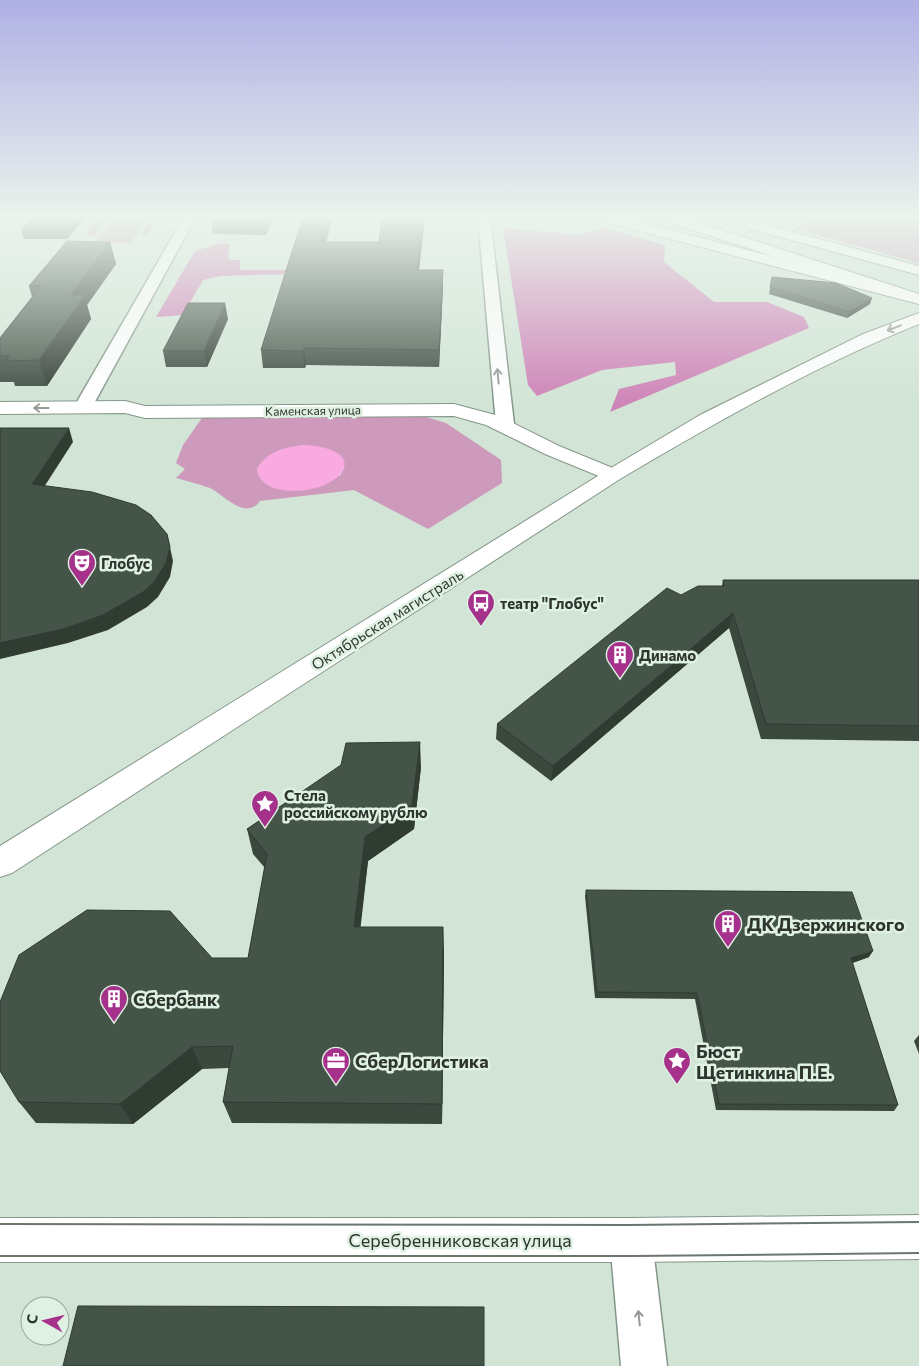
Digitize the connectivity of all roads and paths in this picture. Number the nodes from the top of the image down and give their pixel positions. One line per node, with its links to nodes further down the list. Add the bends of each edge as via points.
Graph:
1 (154, 281): 7 (street)
2 (490, 281): 9 (street, one-way to 2)
3 (849, 281): 5 (main road)
4 (863, 281): 5 (main road)
5 (919, 299)
6 (919, 318): 10 (main road, Октябрьская магистраль, one-way to 10, via 872,346 779,384 707,419)
7 (83, 407): 8 (main road, Каменская улица, one-way to 8); 9 (main road, Каменская улица, via 125,407 145,412 435,409 473,412)
8 (0, 408)
9 (505, 424): 10 (main road, Каменская улица, via 551,450)
10 (613, 475): 11 (main road, Октябрьская магистраль)
11 (0, 863)
12 (919, 1237): 14 (main road, Серебренниковская улица)
13 (0, 1240): 14 (main road, Серебренниковская улица)
14 (631, 1240): 15 (street, one-way to 14)
15 (644, 1366)

